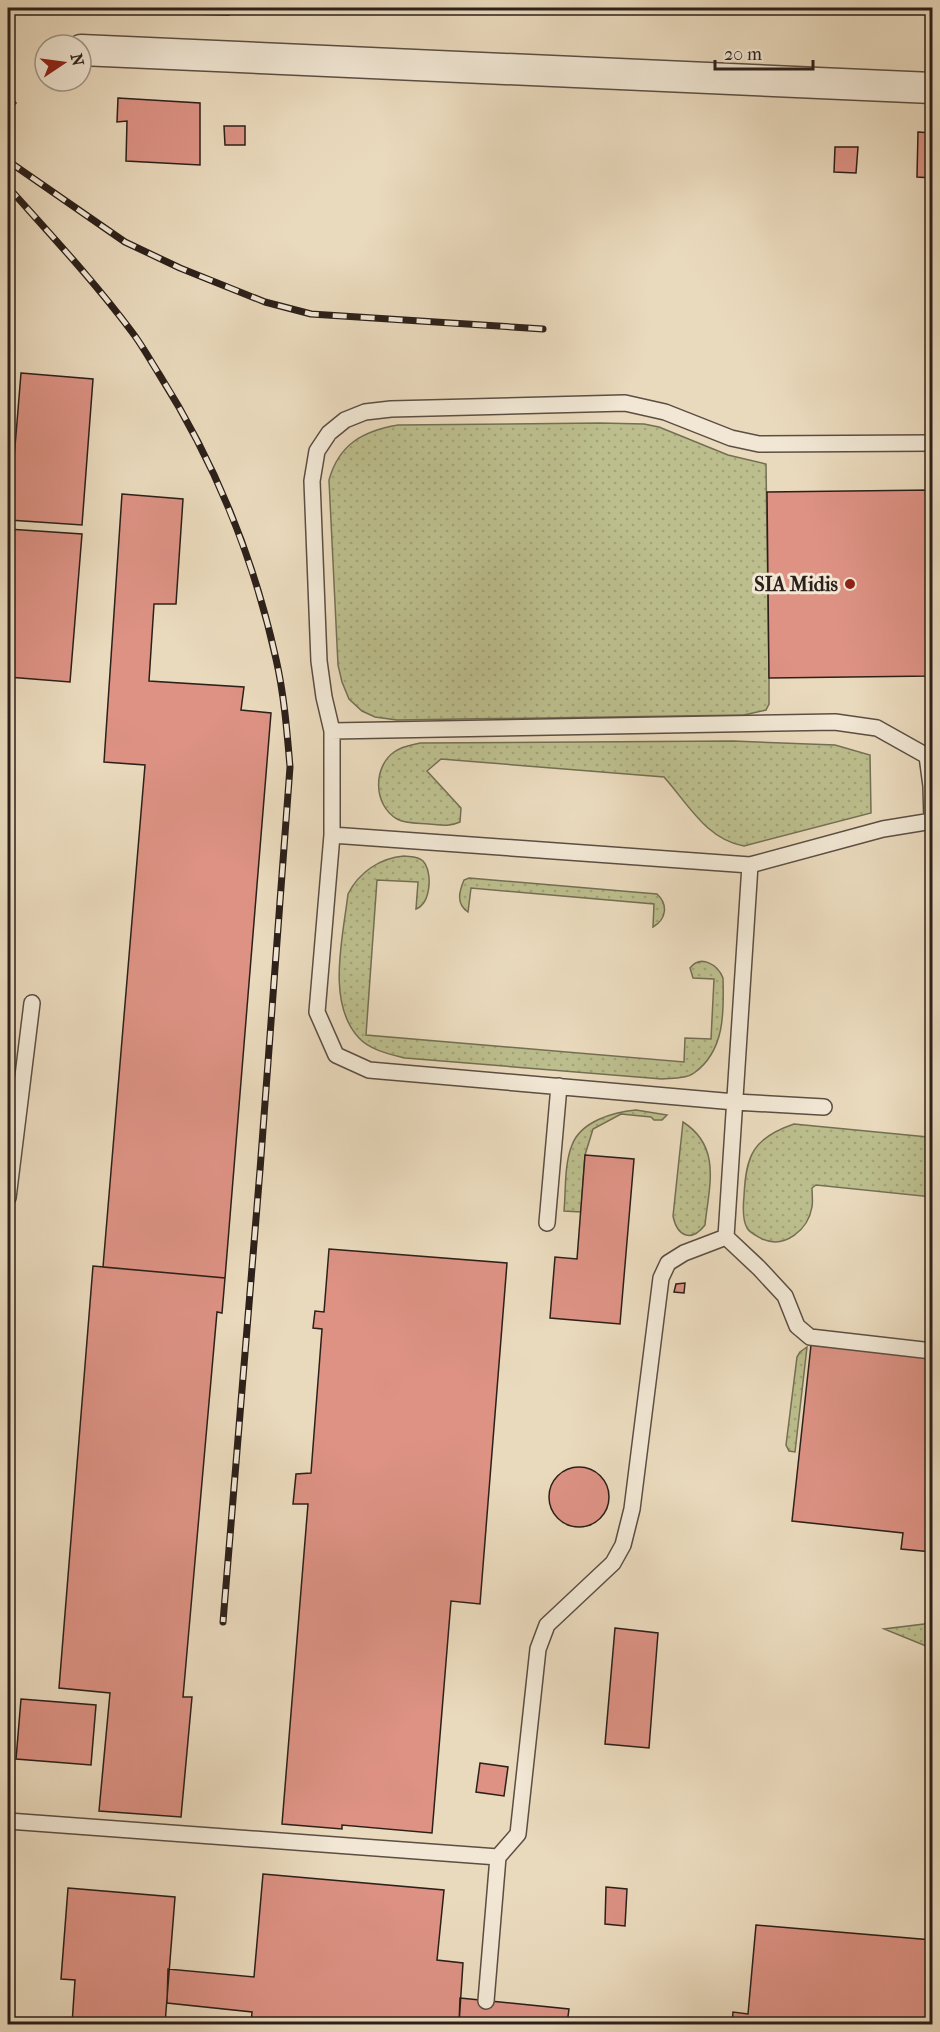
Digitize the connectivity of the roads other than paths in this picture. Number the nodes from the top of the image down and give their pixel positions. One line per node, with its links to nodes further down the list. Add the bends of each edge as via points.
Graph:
1 (93, 51): 2 (street)
2 (933, 88)
3 (933, 443): 4 (lane, via 759,444 731,438 665,412 625,403 391,409 364,412 345,420 328,433 317,451 312,481 319,661)
4 (332, 731): 5 (lane, via 835,722 877,728); 7 (lane)
5 (930, 756): 6 (lane)
6 (932, 821): 8 (lane, via 883,829)
7 (332, 835): 8 (lane); 10 (lane, via 317,1012 336,1055 369,1070)
8 (750, 865): 11 (lane)
9 (32, 1003): 13 (lane)
10 (559, 1086): 11 (lane); 14 (lane)
11 (735, 1102): 12 (lane); 15 (lane)
12 (824, 1107)
13 (8, 1198)
14 (547, 1223)
15 (726, 1237): 16 (lane, via 784,1296 797,1326 810,1337); 18 (lane, via 668,1263 661,1278 632,1509 623,1545 613,1563 547,1625 537,1648 518,1834)
16 (933, 1351)
17 (8, 1821): 18 (lane)
18 (498, 1857): 19 (lane)
19 (486, 2001)

